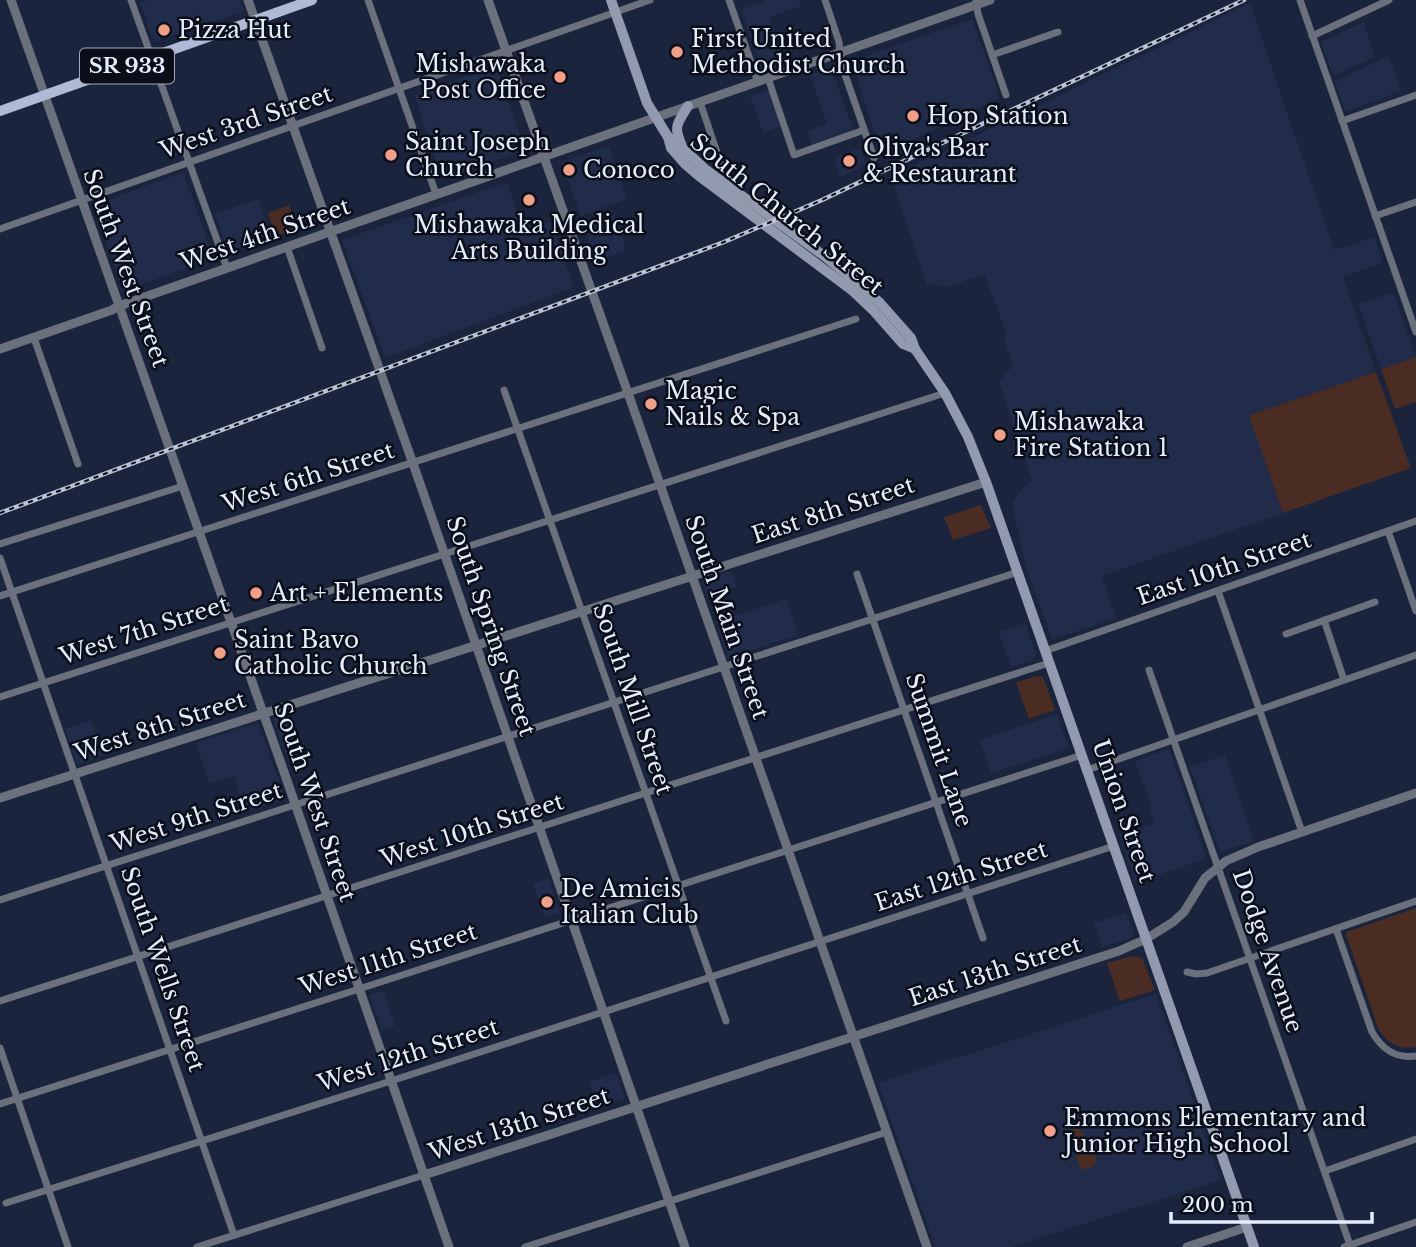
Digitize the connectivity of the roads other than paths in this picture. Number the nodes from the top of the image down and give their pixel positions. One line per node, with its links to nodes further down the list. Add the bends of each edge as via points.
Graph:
1 (11, 0): 26 (street, South West Street)
2 (131, 0): 22 (street)
3 (248, 0): 16 (street, South Spring Street)
4 (312, 0): 16 (main road, SR 933)
5 (368, 0): 25 (street)
6 (488, 0): 19 (street, South Main Street)
7 (611, 0): 15 (main road, South Church Street)
8 (650, 0): 15 (street, West 3rd Street)
9 (729, 0): 24 (street)
10 (825, 0): 20 (street)
11 (990, 0): 14 (street, West 4th Street)
12 (1300, 0): 18 (street)
13 (1390, 0): 18 (street)
14 (976, 2): 20 (street, West 4th Street); 21 (street)
15 (615, 12): 19 (street, West 3rd Street); 32 (main road, South Church Street)
16 (255, 20): 22 (main road, SR 933); 34 (street, South Spring Street)
17 (1058, 32): 21 (street)
18 (1312, 36): 33 (street)
19 (506, 51): 25 (street, West 3rd Street); 38 (street, South Main Street)
20 (841, 52): 23 (street, West 4th Street); 35 (street)
21 (992, 55): 27 (street)
22 (151, 58): 26 (main road, SR 933); 40 (street)
23 (768, 78): 24 (street, West 4th Street); 35 (street, via 794,155)
24 (758, 82): 29 (street, West 4th Street)
25 (399, 88): 34 (street, West 3rd Street); 42 (street)
26 (44, 94): 31 (main road, SR 933); 43 (street, South West Street)
27 (1006, 95)
28 (1416, 95): 33 (street)
29 (700, 102): 30 (street, West 4th Street); 41 (street)
30 (688, 106): 32 (street, West 4th Street); 37 (main road, via 676,128)
31 (0, 111)
32 (656, 118): 36 (main road, South Church Street); 38 (street, West 4th Street)
33 (1342, 121): 45 (street)
34 (292, 126): 40 (street, West 3rd Street); 47 (street, South Spring Street)
35 (864, 131): 39 (street)
36 (668, 136): 37 (main road, South Church Street); 57 (main road, South Church Street, via 671,148 685,164 839,280 903,344)
37 (683, 149): 57 (main road, South Church Street, via 859,284 911,338)
38 (544, 156): 42 (street, West 4th Street); 59 (street, South Main Street)
39 (874, 158)
40 (189, 162): 43 (street, West 3rd Street); 49 (street)
41 (722, 166)
42 (436, 194): 47 (street, West 4th Street)
43 (81, 200): 46 (street, West 3rd Street); 50 (street, South West Street)
44 (1416, 202): 45 (street)
45 (1375, 216): 51 (street)
46 (0, 229)
47 (331, 231): 48 (street, West 4th Street); 63 (street, South Spring Street)
48 (287, 247): 49 (street, West 4th Street); 55 (street)
49 (227, 268): 50 (street, West 4th Street)
50 (119, 306): 54 (street, West 4th Street); 66 (street, South West Street)
51 (1412, 309): 53 (street)
52 (856, 318): 59 (street, West 6th Street)
53 (1416, 332)
54 (34, 338): 56 (street, West 4th Street); 62 (street)
55 (322, 348)
56 (0, 349)
57 (915, 349): 60 (main road, South Church Street)
58 (504, 390): 61 (street, South Mill Street)
59 (628, 393): 61 (street, West 6th Street); 65 (street, South Main Street)
60 (945, 393): 64 (main road, Union Street); 65 (street, West 7th Street)
61 (517, 429): 63 (street, West 6th Street); 67 (street, South Mill Street)
62 (78, 464)
63 (413, 464): 70 (street, West 6th Street); 72 (street, South Spring Street)
64 (986, 482): 74 (main road, Union Street); 76 (street, East 8th Street)
65 (660, 485): 67 (street, West 7th Street); 76 (street, South Main Street)
66 (183, 486): 70 (street, South West Street); 71 (street)
67 (550, 521): 72 (street, West 7th Street); 81 (street, South Mill Street)
68 (1416, 521): 69 (street, East 10th Street)
69 (1388, 531): 77 (street, East 10th Street); 82 (street)
70 (199, 532): 78 (street, West 6th Street); 85 (street, South West Street)
71 (0, 544)
72 (445, 554): 85 (street, West 7th Street); 87 (street, South Spring Street)
73 (0, 558): 78 (street, South Wells Street)
74 (1018, 572): 83 (street, West 9th Street); 88 (main road, Union Street)
75 (857, 574): 83 (street, Summit Lane)
76 (692, 576): 81 (street, West 8th Street); 91 (street, South Main Street)
77 (1218, 591): 88 (street, East 10th Street); 97 (street)
78 (12, 592): 79 (street, West 6th Street); 94 (street, South Wells Street)
79 (0, 596)
80 (1375, 602): 84 (street)
81 (583, 611): 87 (street, West 8th Street); 96 (street, South Mill Street)
82 (1416, 611)
83 (873, 620): 91 (street, West 9th Street); 98 (street, Summit Lane)
84 (1324, 620): 86 (street); 93 (street)
85 (231, 622): 94 (street, West 7th Street); 99 (street, South West Street)
86 (1286, 634)
87 (477, 646): 99 (street, West 8th Street); 100 (street, South Spring Street)
88 (1045, 651): 90 (main road, Union Street)
89 (1416, 655): 93 (street)
90 (1049, 663): 98 (street); 102 (main road, Union Street)
91 (724, 667): 96 (street, West 9th Street); 103 (street, South Main Street)
92 (1149, 670): 101 (street, Dodge Avenue)
93 (1344, 680): 97 (street)
94 (44, 683): 95 (street, West 7th Street); 105 (street, South Wells Street)
95 (0, 697)
96 (614, 703): 100 (street, West 9th Street); 107 (street, South Mill Street)
97 (1258, 709): 101 (street); 112 (street)
98 (904, 710): 103 (street); 109 (street, Summit Lane)
99 (263, 713): 105 (street, West 8th Street); 110 (street, South West Street)
100 (509, 737): 110 (street, West 9th Street); 111 (street, South Spring Street)
101 (1174, 740): 104 (street); 116 (street, Dodge Avenue)
102 (1082, 755): 104 (main road, Union Street); 109 (street, West 11th Street)
103 (756, 759): 107 (street, West 10th Street); 114 (street, South Main Street)
104 (1087, 770): 113 (main road, Union Street)
105 (74, 774): 108 (street, West 8th Street); 115 (street, South Wells Street)
106 (1416, 793): 112 (street)
107 (646, 794): 111 (street, West 10th Street); 117 (street, South Mill Street)
108 (0, 798)
109 (937, 802): 114 (street, West 11th Street); 118 (street, Summit Lane)
110 (296, 805): 115 (street, West 9th Street); 119 (street, South West Street)
111 (540, 828): 119 (street, West 10th Street); 122 (street, South Spring Street)
112 (1302, 832): 116 (street)
113 (1114, 846): 118 (street, East 12th Street); 125 (main road, Union Street)
114 (788, 850): 117 (street, West 11th Street); 126 (street, South Main Street)
115 (107, 865): 120 (street, West 9th Street); 127 (street, South Wells Street)
116 (1218, 866): 125 (street, via 1180,916); 128 (street, Dodge Avenue)
117 (678, 886): 122 (street, West 11th Street); 130 (street, South Mill Street)
118 (969, 893): 124 (street, Summit Lane); 126 (street, East 12th Street)
119 (327, 896): 127 (street, West 10th Street); 131 (street, South West Street)
120 (0, 900)
121 (1416, 901): 123 (street)
122 (572, 920): 131 (street, West 11th Street); 133 (street, South Spring Street)
123 (1336, 929): 128 (street); 138 (street, via 1377,1041 1388,1051)
124 (983, 938)
125 (1146, 939): 135 (street, East 13th Street); 152 (main road, Union Street)
126 (821, 942): 130 (street, West 12th Street); 135 (street, South Main Street)
127 (139, 957): 132 (street, West 10th Street); 137 (street, South Wells Street)
128 (1250, 958): 129 (street, via 1207,973); 146 (street, Dodge Avenue)
129 (1187, 972)
130 (710, 977): 133 (street, West 12th Street); 134 (street, South Mill Street)
131 (359, 989): 137 (street, West 11th Street); 139 (street, South West Street)
132 (0, 1001)
133 (604, 1012): 139 (street, West 12th Street); 142 (street, South Spring Street)
134 (726, 1021)
135 (853, 1037): 142 (street, West 13th Street); 143 (street, South Main Street)
136 (0, 1048): 140 (street)
137 (171, 1049): 140 (street, West 11th Street); 145 (street, South Wells Street)
138 (1416, 1056)
139 (391, 1081): 145 (street, West 12th Street); 147 (street, South West Street)
140 (17, 1098): 141 (street, West 11th Street); 148 (street)
141 (0, 1104)
142 (636, 1106): 147 (street, West 13th Street); 149 (street, South Spring Street)
143 (887, 1132): 149 (street); 160 (street, South Main Street)
144 (1416, 1139): 146 (street)
145 (202, 1141): 148 (street, West 12th Street); 153 (street, South Wells Street)
146 (1325, 1171): 154 (street, Dodge Avenue)
147 (424, 1175): 153 (street, West 13th Street); 157 (street, South West Street)
148 (49, 1190): 150 (street, West 12th Street); 155 (street)
149 (669, 1201): 158 (street); 159 (street, South Spring Street)
150 (6, 1203)
151 (1416, 1222): 154 (street)
152 (1247, 1227): 161 (street); 162 (main road, Union Street)
153 (234, 1235): 156 (street, West 13th Street)
154 (1347, 1246)
155 (68, 1247)
156 (197, 1247)
157 (449, 1247)
158 (525, 1247)
159 (685, 1247)
160 (927, 1247)
161 (1187, 1247)
162 (1254, 1247)

